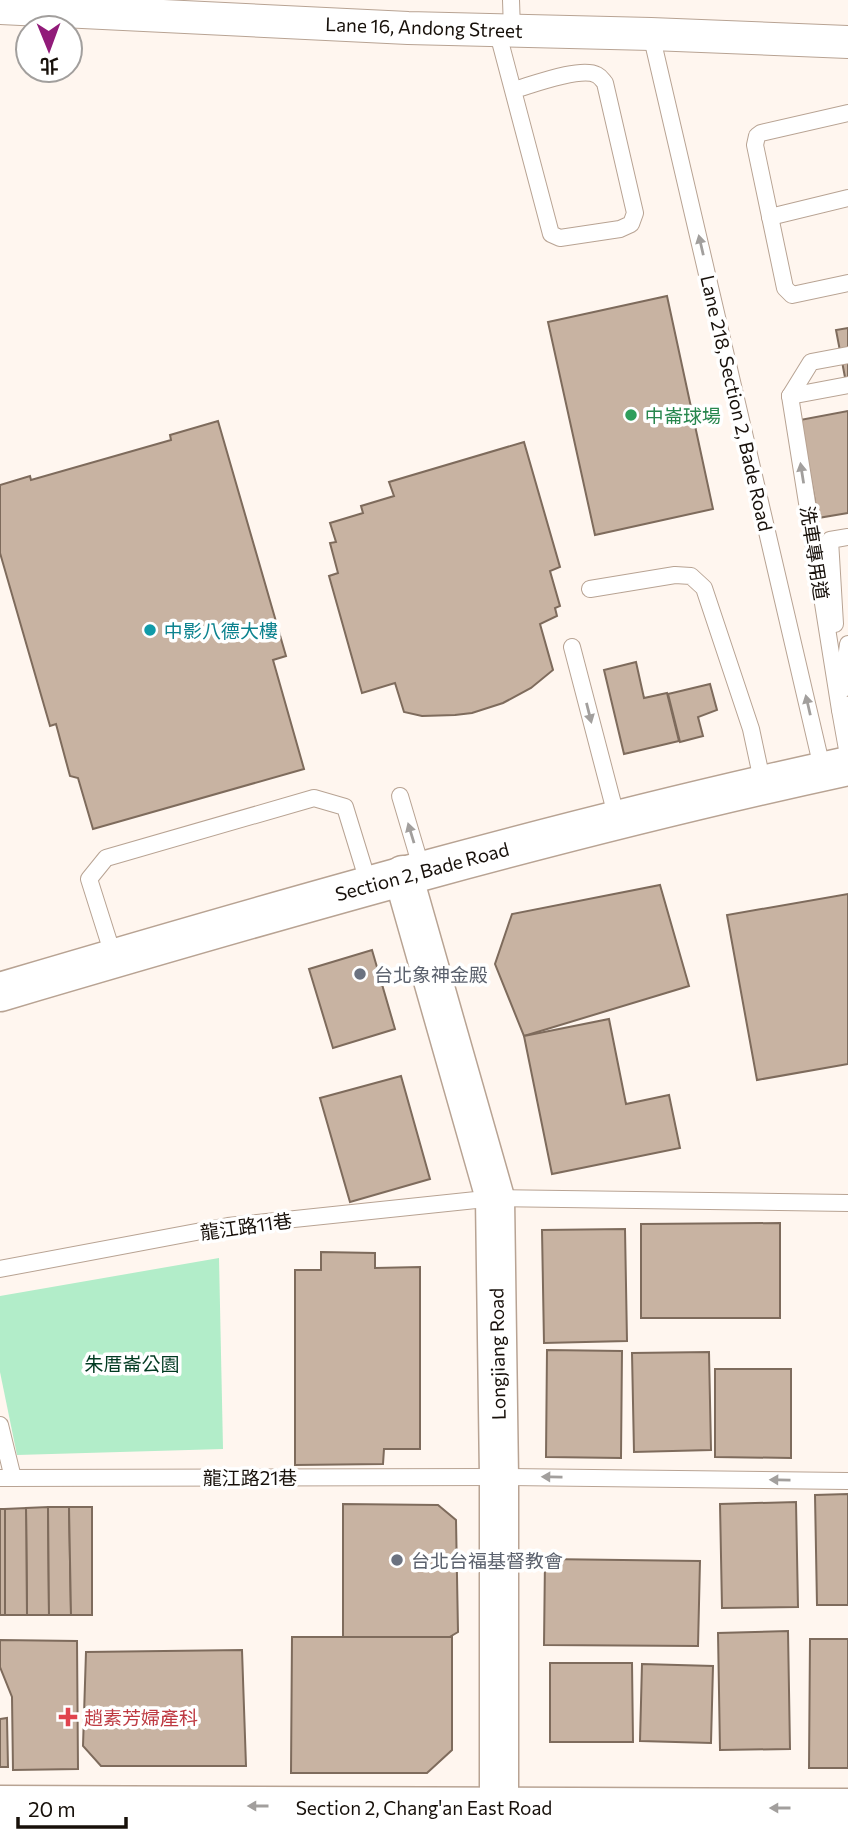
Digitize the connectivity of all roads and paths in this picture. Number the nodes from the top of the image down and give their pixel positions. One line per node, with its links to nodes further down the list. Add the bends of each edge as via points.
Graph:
1 (0, 8): 2 (street, Lane 16, Andong Street)
2 (220, 9): 3 (street, Lane 16, Andong Street, via 408,28)
3 (506, 20): 4 (street, Lane 16, Andong Street); 6 (lane)
4 (651, 34): 5 (street, Lane 16, Andong Street); 21 (lane, Lane 218, Section 2, Bade Road, one-way to 4)
5 (848, 42)
6 (514, 90): 6 (lane, via 551,233 560,237 631,224 635,213 605,83 598,75 585,73)
7 (848, 113): 9 (lane, via 757,136)
8 (848, 198): 9 (lane)
9 (770, 217): 10 (lane, via 789,293)
10 (848, 284)
11 (848, 355): 13 (lane, via 811,362)
12 (848, 385): 13 (lane)
13 (790, 396): 20 (lane, 洗車專用道, one-way to 13)
14 (848, 537): 20 (lane, via 830,540)
15 (848, 580): 20 (lane, via 839,582)
16 (590, 589): 22 (lane, via 675,575 691,576 704,588 751,729)
17 (848, 644): 20 (lane)
18 (572, 647): 24 (lane, one-way to 24)
19 (848, 684): 20 (lane)
20 (844, 704): 21 (lane)
21 (840, 764): 22 (street, Section 2, Bade Road)
22 (763, 785): 24 (street, Section 2, Bade Road)
23 (400, 796): 25 (lane, one-way to 23)
24 (617, 819): 25 (street, Section 2, Bade Road)
25 (398, 877): 26 (street, Section 2, Bade Road); 26 (lane, via 345,807 314,799 106,858 89,879); 28 (street, Longjiang Road)
26 (114, 958): 27 (street, Section 2, Bade Road)
27 (0, 992)
28 (495, 1198): 29 (lane, 龍江路11巷); 30 (lane, 龍江路11巷, via 228,1226); 32 (street, Longjiang Road)
29 (848, 1203)
30 (0, 1269)
31 (0, 1425): 33 (lane)
32 (499, 1477): 33 (lane, 龍江路21巷); 34 (lane, 龍江路21巷, one-way to 32); 37 (street, Longjiang Road)
33 (7, 1478)
34 (848, 1481)
35 (0, 1805): 37 (street, Section 2, Chang'an East Road, one-way to 35)
36 (848, 1808): 37 (street, Section 2, Chang'an East Road, one-way to 37)
37 (499, 1830): 38 (street, Section 2, Chang'an East Road); 39 (street, Section 2, Chang'an East Road)
38 (0, 1835)
39 (848, 1838)

